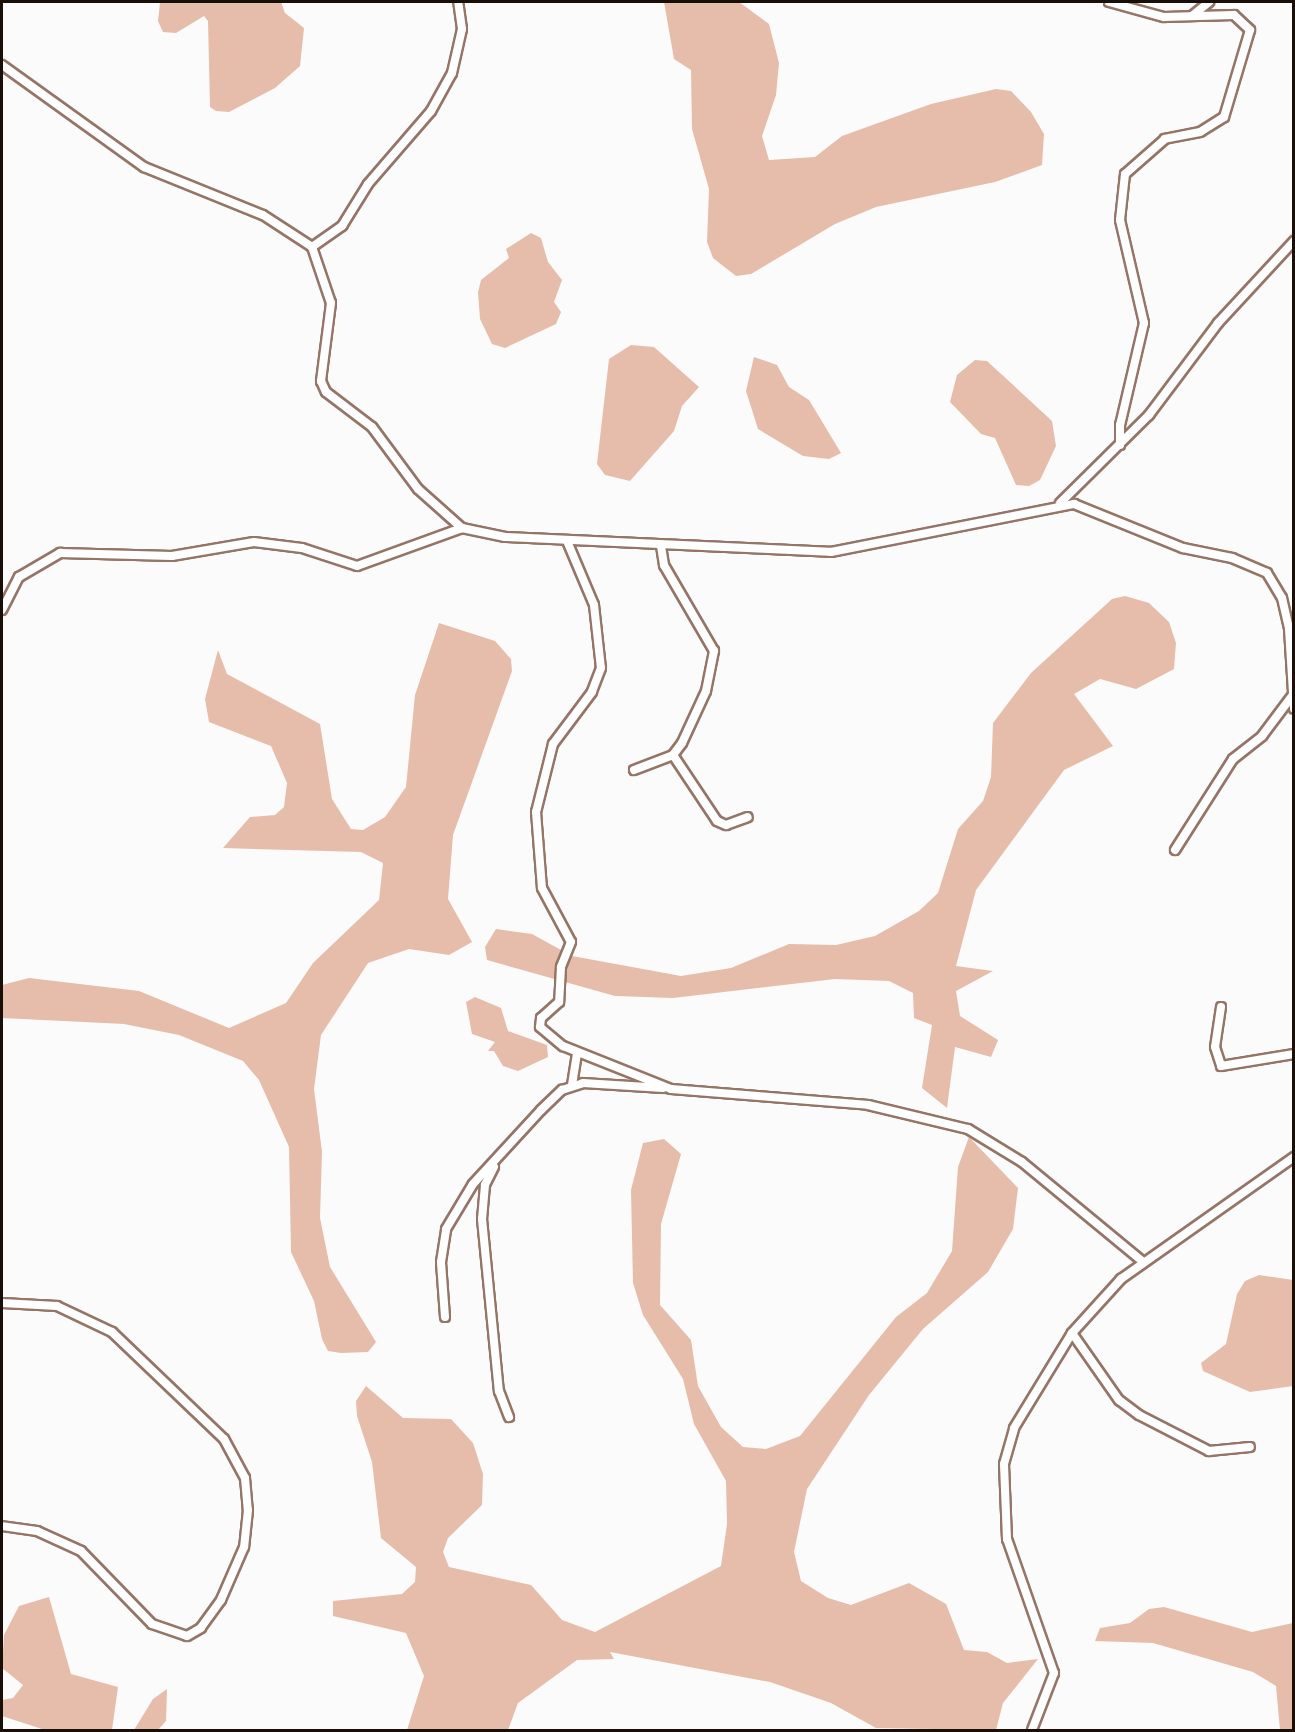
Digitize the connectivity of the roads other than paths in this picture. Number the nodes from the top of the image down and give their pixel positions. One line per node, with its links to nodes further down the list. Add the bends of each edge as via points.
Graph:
1 (458, 2): 7 (street, via 462,29 440,96 368,184 342,226)
2 (1109, 2): 4 (street, via 1164,17)
3 (1209, 2): 4 (street)
4 (1193, 15): 8 (street, via 1234,15 1250,30 1224,117 1200,132 1165,139 1125,174 1120,220 1144,323 1120,424)
5 (2, 66): 7 (street, via 144,167 263,215)
6 (1293, 242): 8 (street, via 1226,314)
7 (312, 248): 10 (street, via 331,303 321,381 326,392 372,427 418,489)
8 (1120, 445): 9 (street)
9 (1060, 503): 12 (street, via 850,550); 14 (street, via 1097,510 1183,548 1232,558 1267,573 1282,598 1289,629)
10 (462, 528): 11 (street); 13 (street, via 357,566 342,566 302,548 254,542 172,556 60,554 19,577)
11 (567, 541): 12 (street); 21 (street, via 594,605 601,668 592,692 553,744 536,812 542,888 571,942 561,967 559,1002 541,1018 540,1027)
12 (661, 545): 16 (street, via 664,565 714,651 706,692)
13 (2, 610)
14 (1292, 696): 15 (street); 19 (street, via 1262,736 1233,759)
15 (1293, 709)
16 (672, 755): 17 (street); 18 (street, via 722,825)
17 (634, 770)
18 (748, 817)
19 (1175, 850)
20 (1221, 1008): 22 (street, via 1215,1047 1221,1066)
21 (577, 1053): 23 (street); 24 (street)
22 (1293, 1054)
23 (572, 1085): 24 (street); 26 (street, via 541,1110)
24 (671, 1089): 27 (street, via 868,1105 968,1129 1022,1162)
25 (1293, 1157): 27 (street)
26 (496, 1164): 29 (street, via 472,1184 446,1229 441,1262); 31 (street, via 485,1185 482,1219 499,1391)
27 (1142, 1261): 30 (street)
28 (2, 1303): 33 (street, via 57,1306 120,1339 224,1440 245,1478 248,1510 244,1547 229,1583 201,1628 187,1636 152,1624 81,1551 37,1531)
29 (445, 1317)
30 (1072, 1333): 32 (street, via 1119,1400 1139,1414 1209,1450); 34 (street, via 1014,1428 1004,1464 1012,1559 1054,1673)
31 (509, 1417)
32 (1250, 1447)
33 (2, 1526)
34 (1032, 1731)

